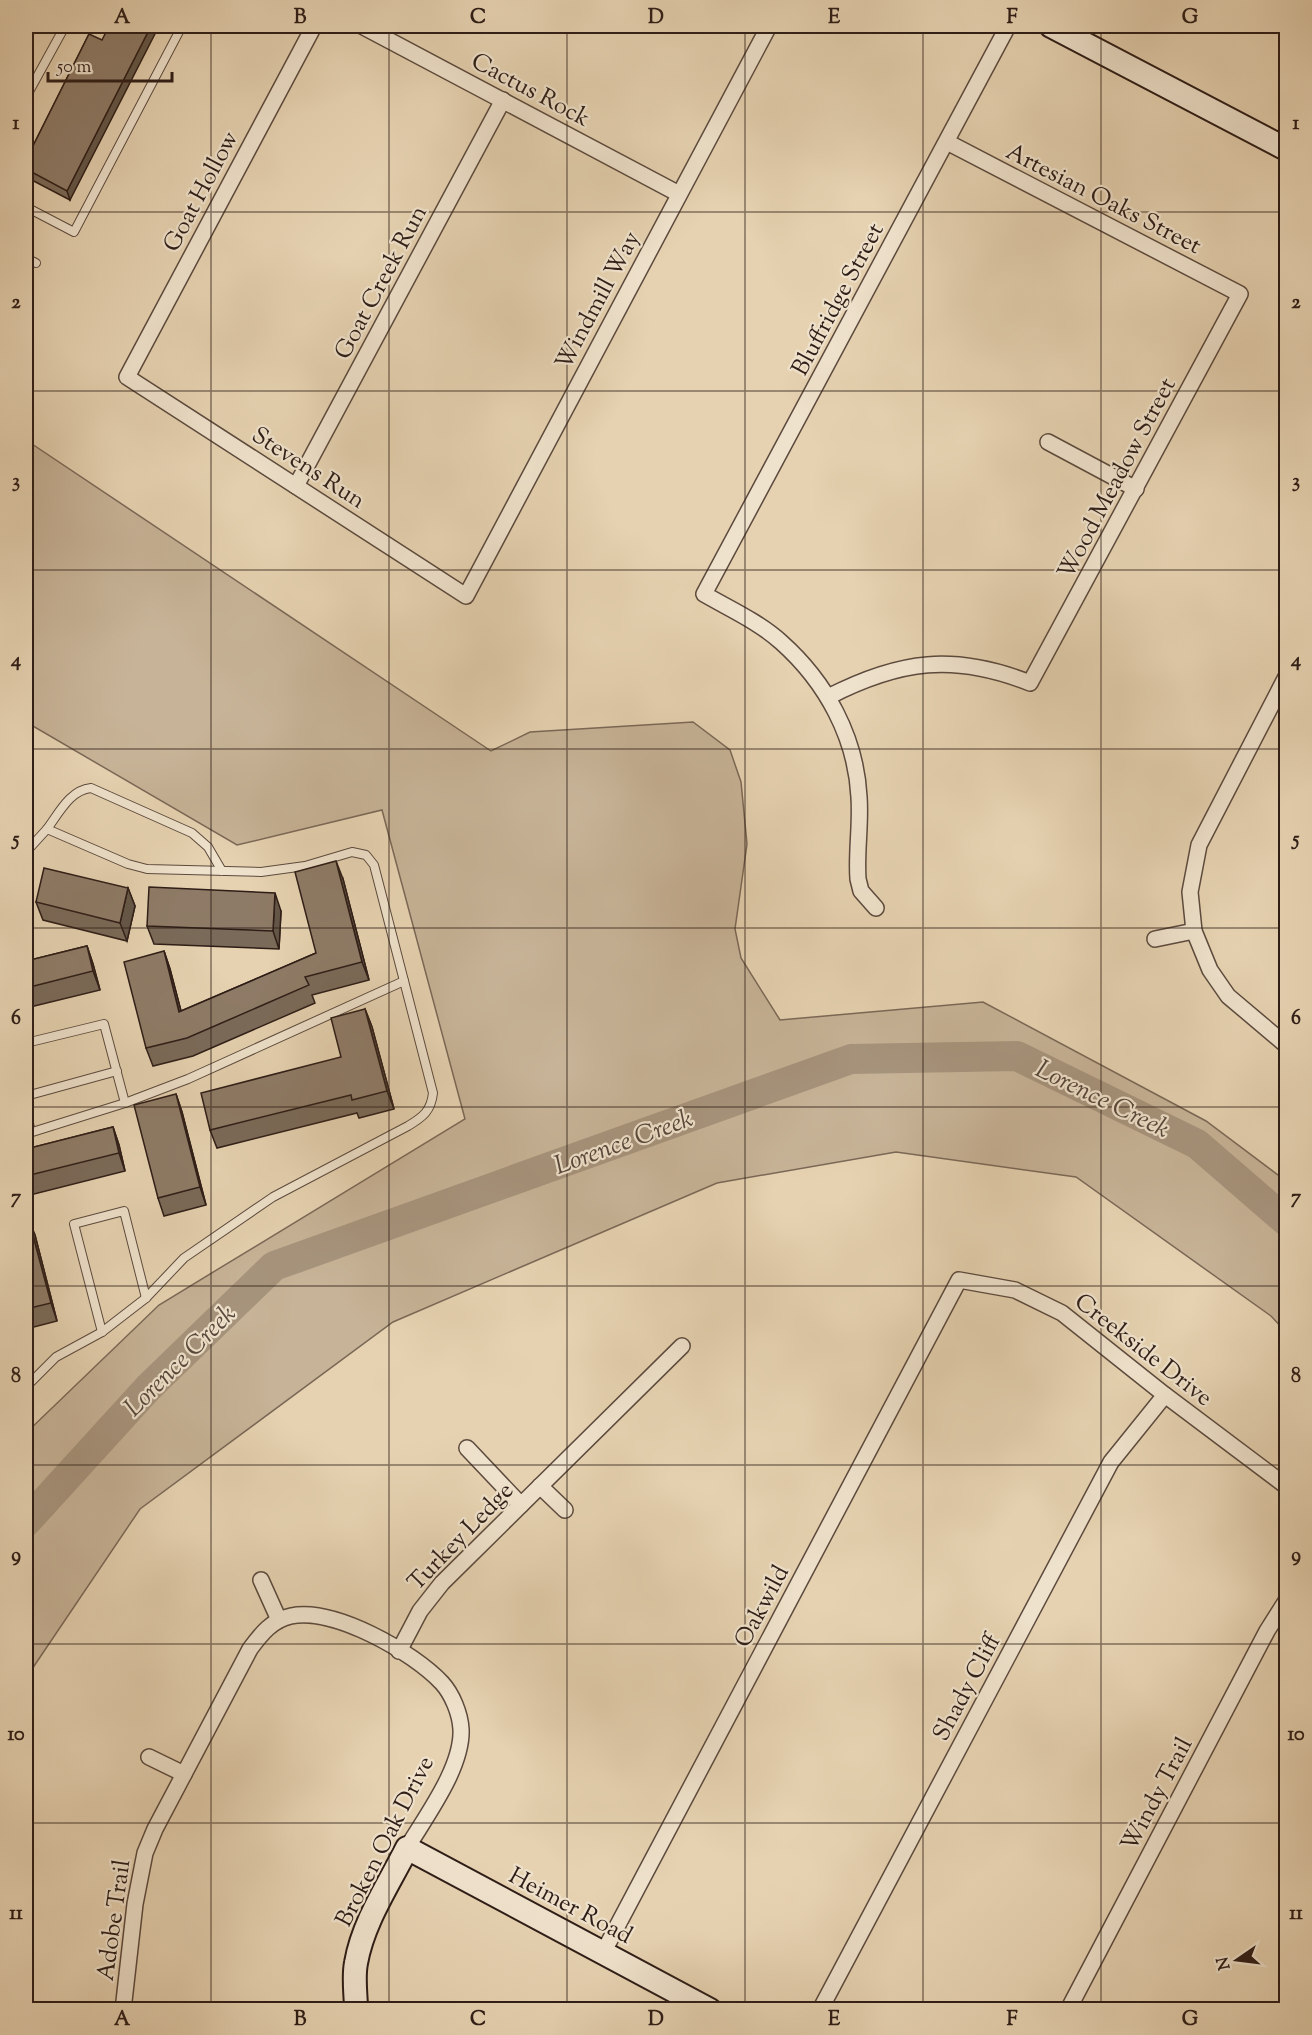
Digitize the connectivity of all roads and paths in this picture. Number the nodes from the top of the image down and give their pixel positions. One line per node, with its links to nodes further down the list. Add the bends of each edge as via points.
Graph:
1 (65, 26): 8 (lane)
2 (182, 26): 13 (lane, via 74,232)
3 (314, 26): 17 (street, Goat Hollow)
4 (363, 26): 9 (street, Cactus Rock)
5 (769, 26): 12 (street, Windmill Way)
6 (1008, 26): 10 (street, Bluffridge Street)
7 (1051, 26): 11 (street)
8 (26, 97)
9 (503, 100): 12 (street, Cactus Rock); 19 (street, Goat Creek Run)
10 (947, 142): 16 (street, Artesian Oaks Street); 23 (street, Bluffridge Street, via 704,594 781,641)
11 (1287, 148)
12 (679, 194): 21 (street, Windmill Way)
13 (26, 207)
14 (26, 258): 15 (lane)
15 (36, 263)
16 (1240, 294): 20 (street, Wood Meadow Street)
17 (127, 377): 19 (street, Stevens Run)
18 (1048, 442): 20 (street)
19 (296, 486): 21 (street, Stevens Run)
20 (1136, 489): 23 (street, Wood Meadow Street, via 1030,683 991,669 927,665 889,670)
21 (466, 596)
22 (1287, 677): 28 (street, via 1199,845 1191,892)
23 (828, 698): 27 (street, via 852,754 859,798 858,879 867,900)
24 (47, 829): 25 (lane); 26 (lane, via 147,869); 26 (lane, via 72,796 91,788 192,833 208,847)
25 (26, 852)
26 (222, 871): 30 (lane, via 261,872 305,866 352,852 366,855 374,865)
27 (876, 908)
28 (1194, 931): 29 (street); 32 (street, via 1210,970 1228,996)
29 (1155, 939)
30 (404, 981): 35 (lane, via 188,1079); 39 (lane, via 433,1093 432,1105 425,1115 273,1197 184,1258)
31 (26, 1043): 33 (lane, via 105,1024)
32 (1287, 1045)
33 (117, 1071): 34 (lane); 35 (lane)
34 (26, 1096)
35 (125, 1103): 37 (lane)
36 (26, 1111): 37 (lane)
37 (28, 1133)
38 (959, 1280): 43 (street, Creekside Drive, via 1015,1290 1042,1301); 56 (street, Oakwild)
39 (146, 1298): 40 (lane); 40 (lane, via 124,1211 74,1224)
40 (102, 1332): 42 (lane, via 56,1357)
41 (682, 1346): 45 (street, Turkey Ledge)
42 (26, 1387)
43 (1165, 1395): 46 (street, Creekside Drive); 60 (street, Shady Cliff, via 1111,1462)
44 (467, 1448): 47 (street)
45 (540, 1486): 47 (street, Turkey Ledge); 48 (street, Turkey Ledge)
46 (1287, 1486)
47 (521, 1505): 52 (street, Turkey Ledge, via 442,1583 420,1611)
48 (565, 1510)
49 (261, 1580): 51 (street)
50 (1287, 1601): 61 (street, Windy Trail, via 1267,1631)
51 (279, 1620): 52 (street, via 319,1615 348,1624); 54 (street, Adobe Trail, via 250,1649)
52 (399, 1651): 55 (street, Broken Oak Drive, via 444,1684 456,1705 461,1729 451,1771)
53 (149, 1757): 54 (street)
54 (184, 1774): 57 (street, Adobe Trail, via 155,1828 139,1878)
55 (407, 1848): 56 (street, Heimer Road); 58 (street, Broken Oak Drive, via 366,1928 356,1964)
56 (603, 1953): 59 (street, Heimer Road)
57 (123, 2010)
58 (356, 2010)
59 (710, 2010)
60 (820, 2010)
61 (1068, 2010)

